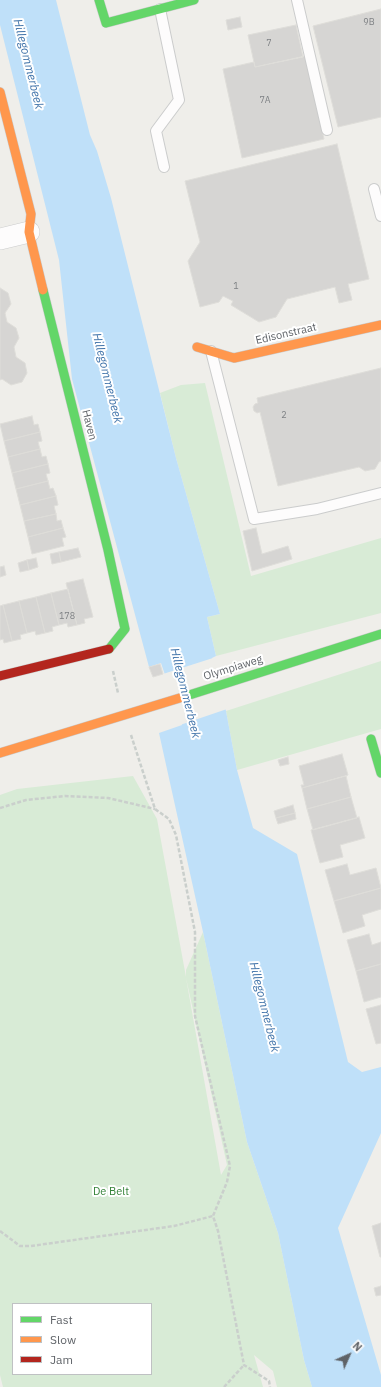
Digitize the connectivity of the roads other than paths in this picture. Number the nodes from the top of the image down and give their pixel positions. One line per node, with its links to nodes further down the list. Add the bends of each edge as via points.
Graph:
1 (99, 0): 4 (street, via 106,23)
2 (194, 0): 4 (street)
3 (297, 0): 6 (lane)
4 (160, 9): 7 (lane, via 179,100 156,131)
5 (0, 92): 10 (street, Haven, via 31,214)
6 (327, 130)
7 (164, 167)
8 (374, 189): 9 (lane)
9 (381, 216)
10 (29, 232): 11 (street); 17 (street, Haven, via 108,550 125,629 109,649)
11 (0, 239)
12 (381, 325): 14 (street, Edisonstraat, via 234,358)
13 (197, 347): 14 (street, Edisonstraat)
14 (211, 351): 15 (lane, via 254,519 318,509)
15 (381, 493)
16 (381, 634): 19 (street, Olympiaweg)
17 (0, 676)
18 (371, 739): 20 (street)
19 (0, 753)
20 (380, 768)

